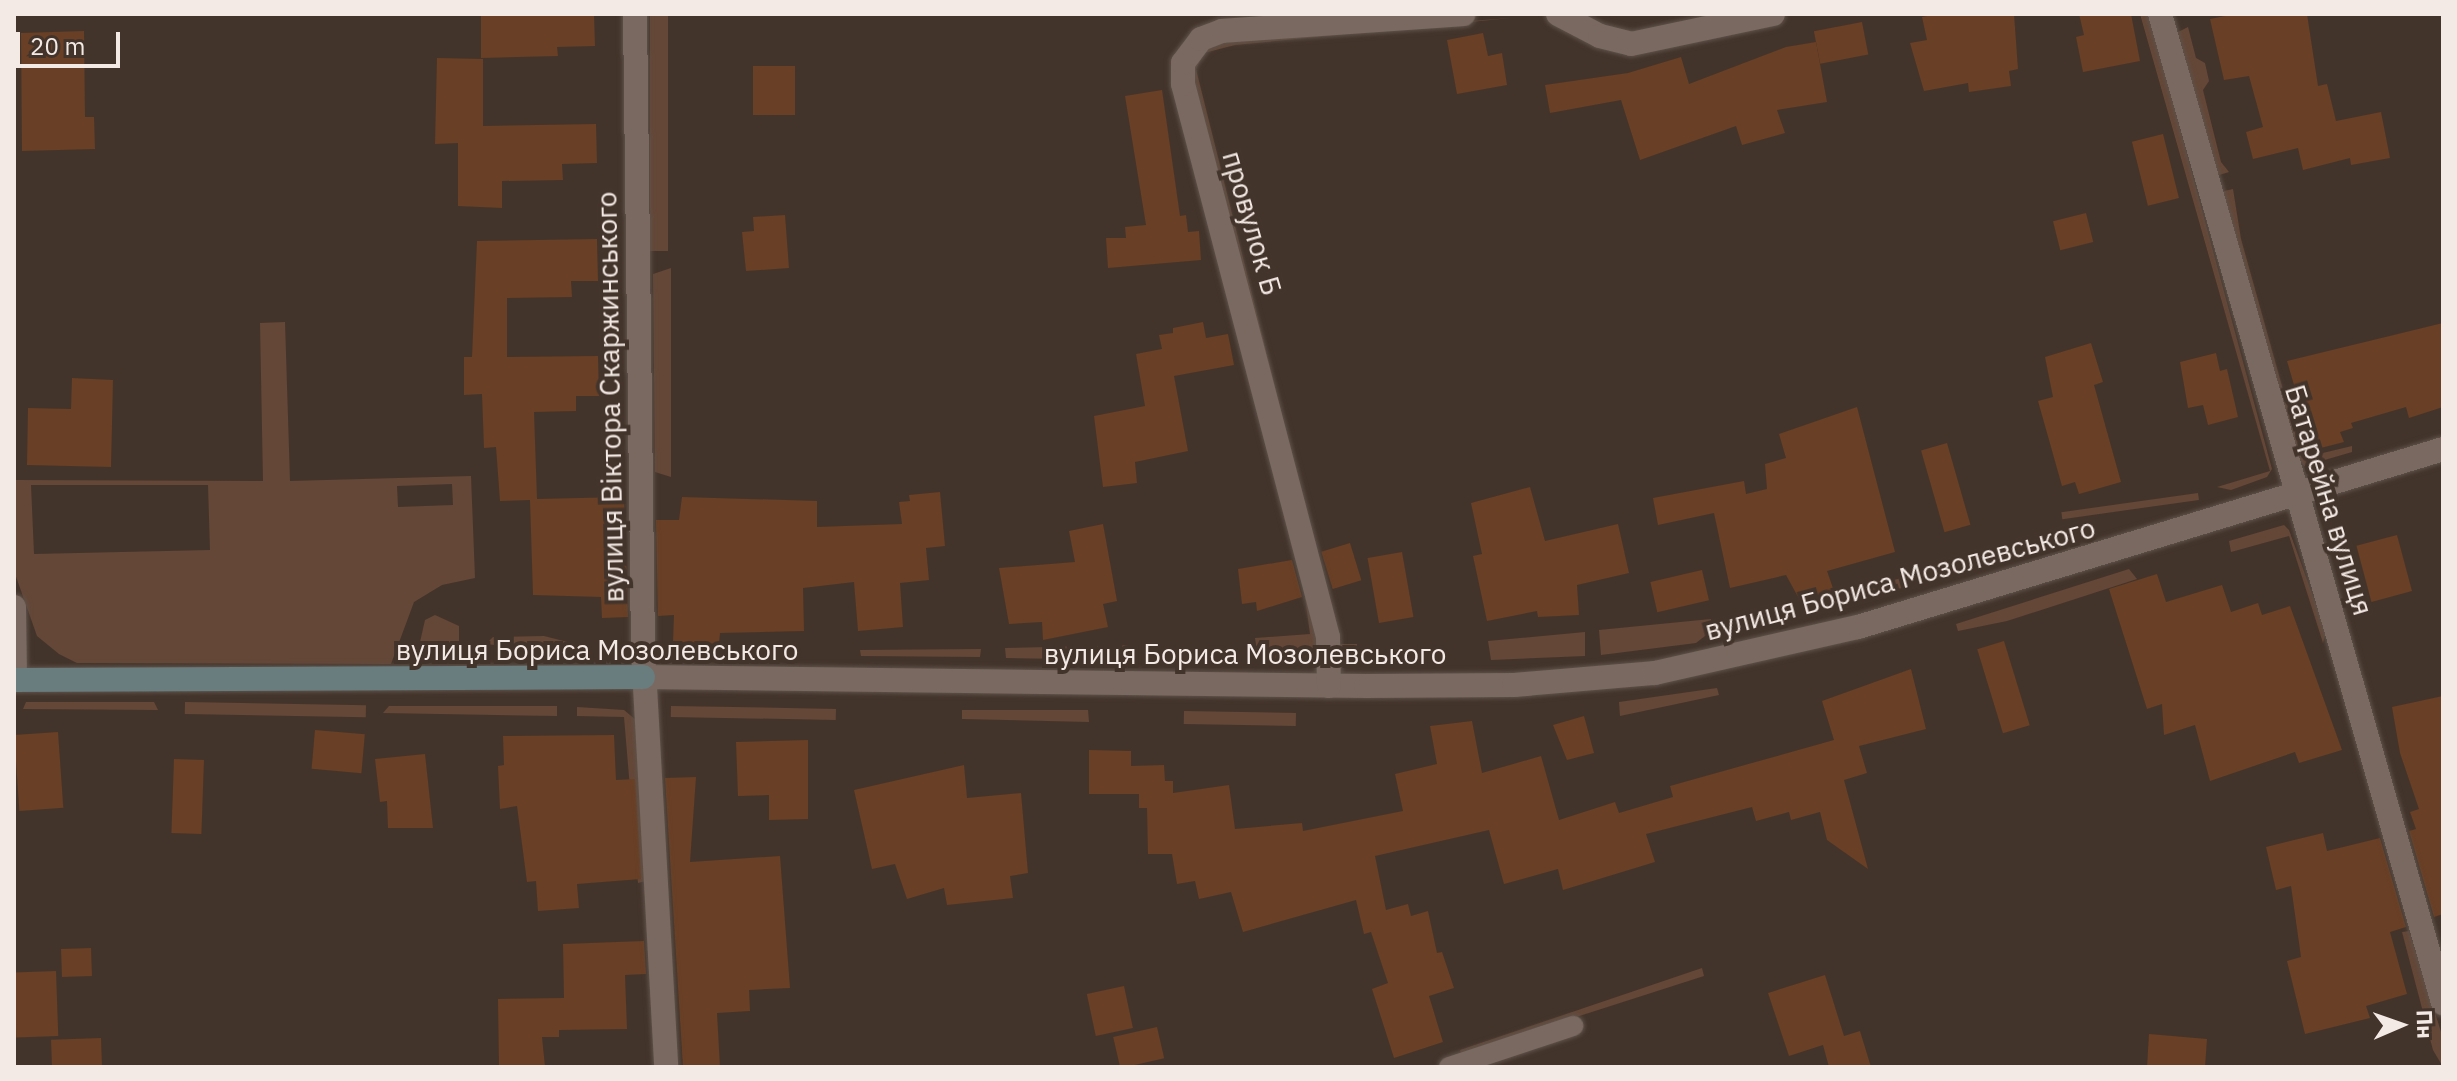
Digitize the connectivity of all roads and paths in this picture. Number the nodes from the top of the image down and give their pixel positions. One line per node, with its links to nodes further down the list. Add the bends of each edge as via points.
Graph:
1 (635, 14): 9 (street, вулиця Віктора Скаржинського)
2 (1463, 14): 11 (street, провулок Б, via 1222,31 1201,39 1183,63 1183,84 1328,637)
3 (1558, 14): 4 (street, via 1600,36 1631,44)
4 (1773, 14)
5 (2160, 14): 7 (street, Батарейна вулиця)
6 (2443, 449): 7 (street, вулиця Бориса Мозолевського)
7 (2297, 497): 11 (street, вулиця Бориса Мозолевського, via 1858,627 1728,660 1559,682); 12 (street, Батарейна вулиця)
8 (14, 607): 10 (street)
9 (643, 677): 10 (street, вулиця Бориса Мозолевського); 11 (street, вулиця Бориса Мозолевського); 14 (street, вулиця Віктора Скаржинського)
10 (15, 680)
11 (1329, 686)
12 (2443, 1003)
13 (1573, 1026): 15 (lane)
14 (666, 1067)
15 (1449, 1067)

